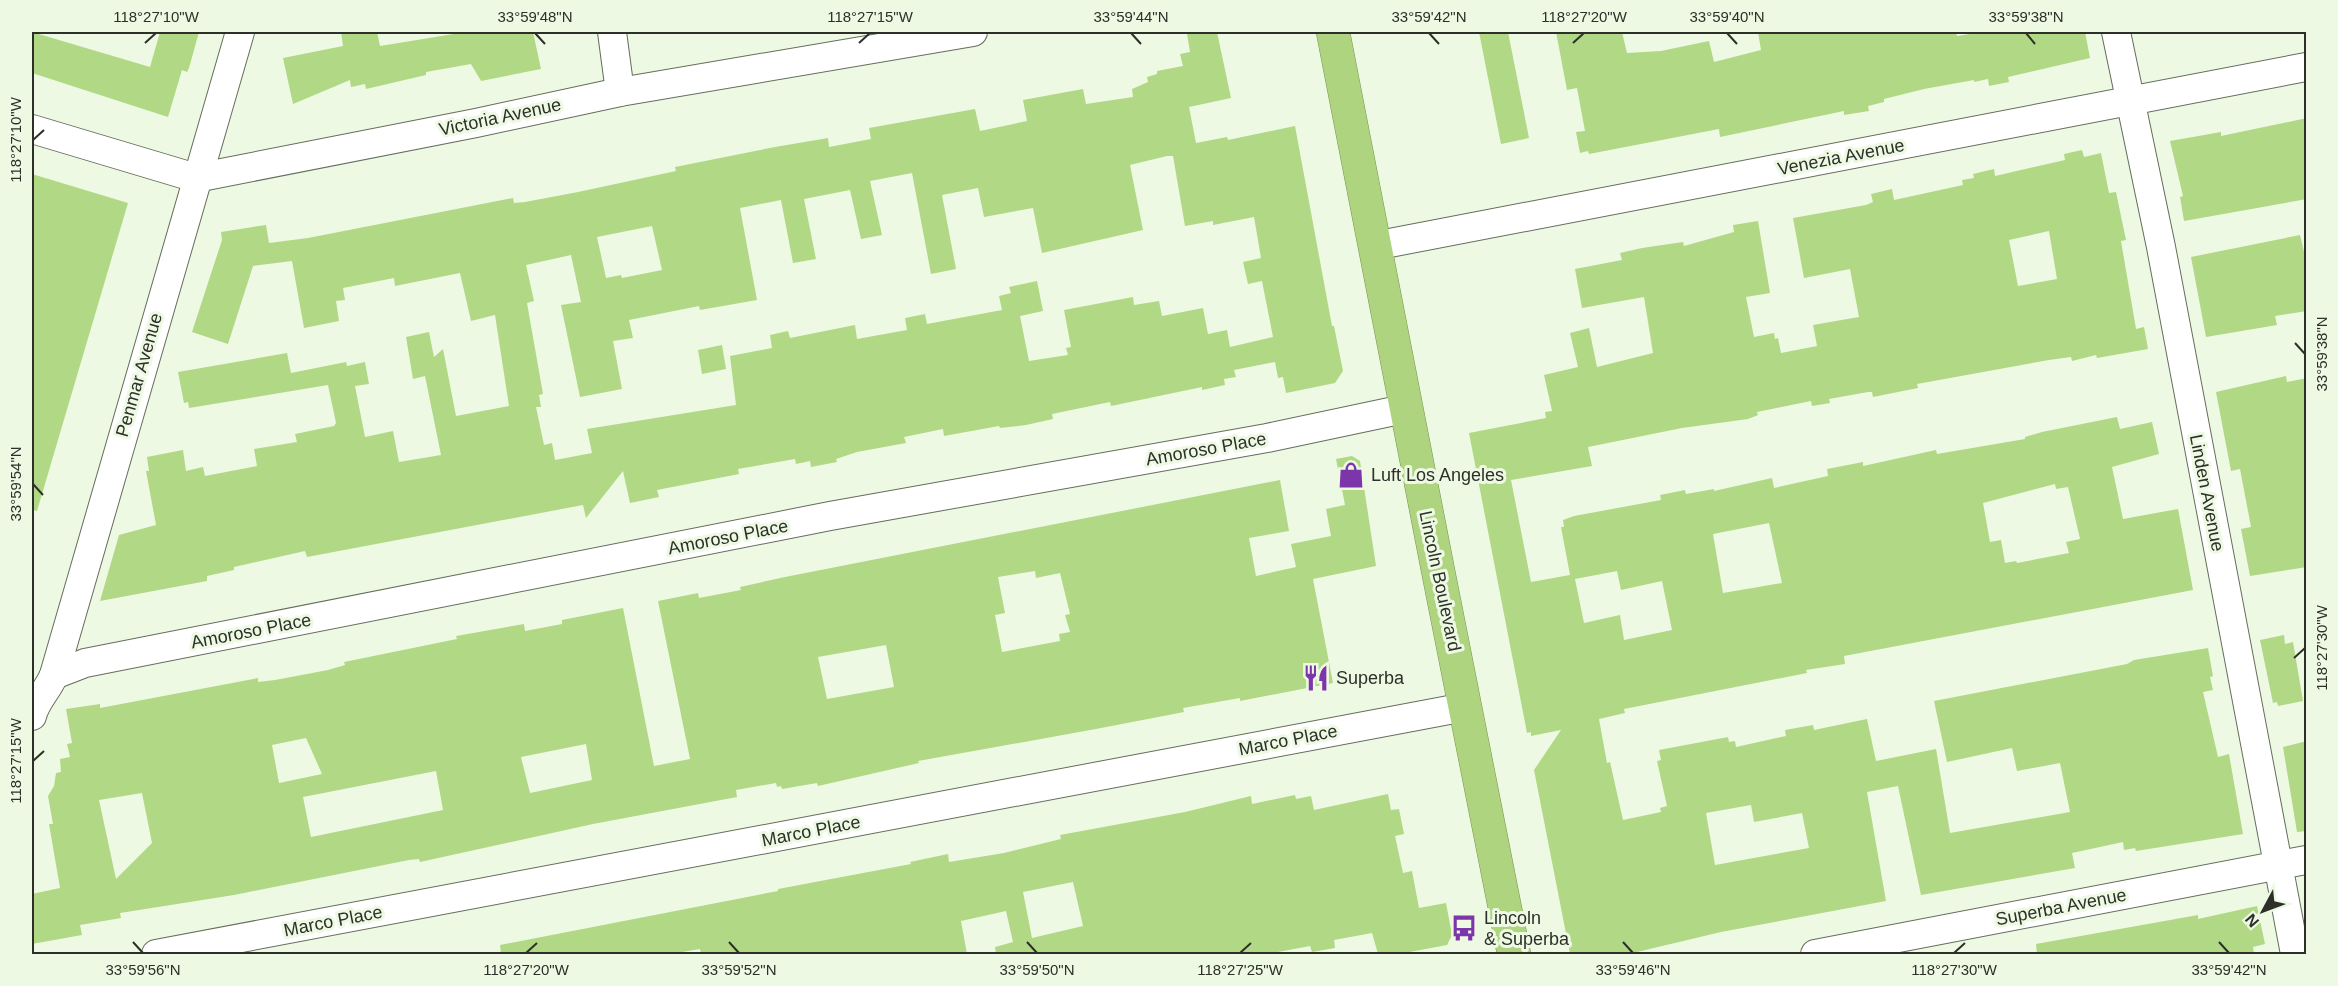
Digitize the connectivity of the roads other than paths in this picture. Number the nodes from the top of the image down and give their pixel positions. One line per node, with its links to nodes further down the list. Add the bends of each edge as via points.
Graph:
1 (240, 32): 11 (street, Penmar Avenue)
2 (612, 32): 8 (street)
3 (973, 32): 6 (street, Victoria Avenue)
4 (1333, 32): 12 (highway, Lincoln Boulevard)
5 (2116, 32): 9 (street, Linden Avenue)
6 (936, 35): 8 (street, Victoria Avenue)
7 (2307, 67): 9 (street, Venezia Avenue)
8 (620, 92): 11 (street, Victoria Avenue)
9 (2130, 102): 12 (street, Venezia Avenue); 18 (street, Linden Avenue)
10 (32, 129): 11 (street, Victoria Avenue)
11 (196, 178): 14 (street, Penmar Avenue)
12 (1374, 246): 13 (highway, Lincoln Boulevard)
13 (1404, 409): 14 (street, Amoroso Place, via 1267,438 830,516 85,663); 15 (highway, Lincoln Boulevard)
14 (54, 675): 16 (street, Penmar Avenue, via 48,690)
15 (1465, 707): 19 (street, Marco Place); 20 (highway, Lincoln Boulevard)
16 (32, 709)
17 (2307, 860): 18 (street, Superba Avenue)
18 (2278, 866): 21 (street, Superba Avenue); 22 (street, Linden Avenue)
19 (156, 954)
20 (1514, 954)
21 (1815, 954)
22 (2295, 954)

